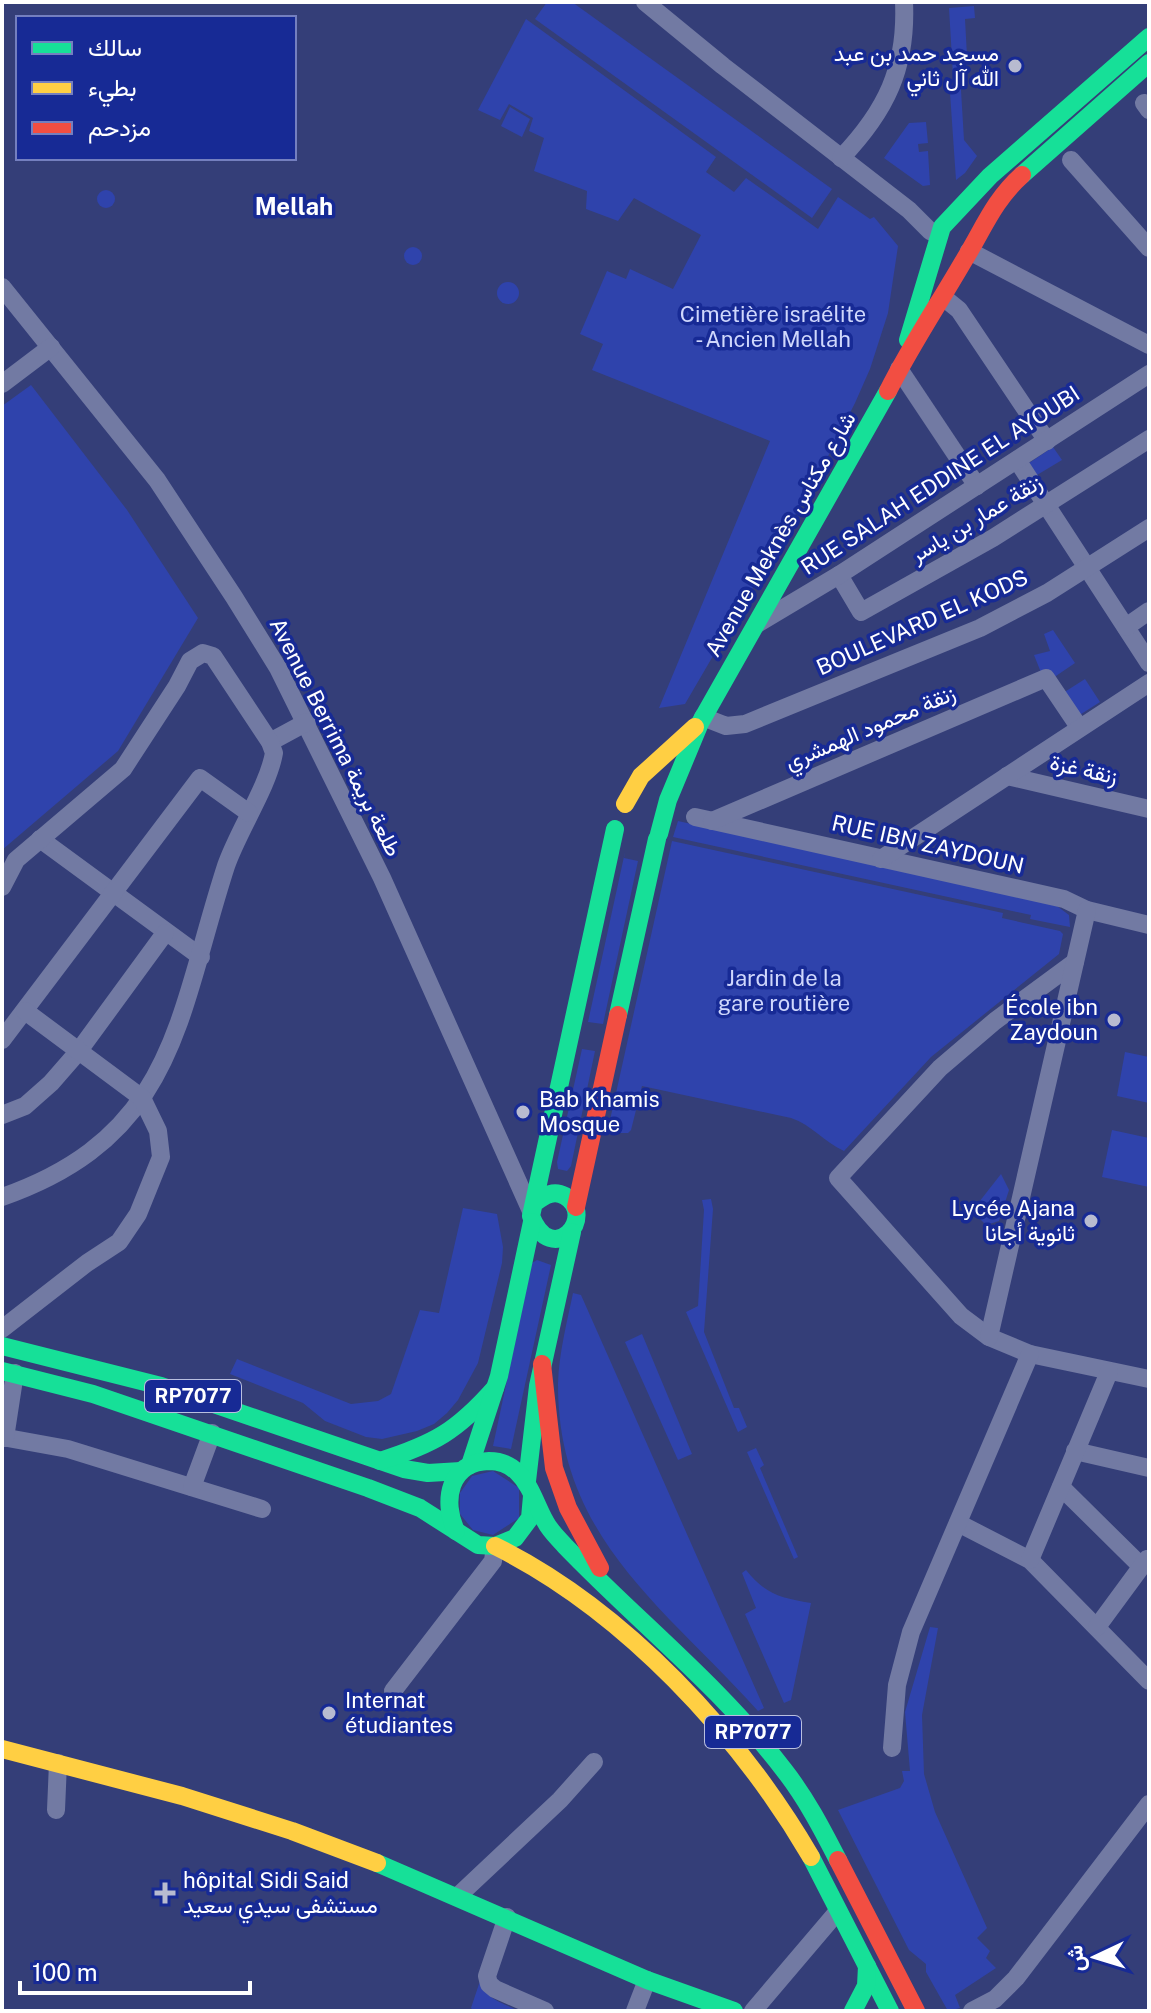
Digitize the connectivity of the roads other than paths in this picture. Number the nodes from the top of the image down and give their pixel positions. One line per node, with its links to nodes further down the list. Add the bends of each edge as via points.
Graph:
1 (645, 2): 5 (street)
2 (904, 2): 5 (street, via 903,48 886,100)
3 (1149, 37): 7 (street, Avenue Meknès شارع مكناس, via 990,176)
4 (1149, 63): 8 (street, Avenue Meknès شارع مكناس, via 1008,188)
5 (841, 158): 7 (street)
6 (1071, 160): 9 (street)
7 (942, 230): 8 (street, via 956,220 965,222 972,229); 8 (street, via 941,247 948,254 957,256); 14 (street, Avenue Meknès شارع مكناس)
8 (973, 247): 11 (street, Avenue Meknès شارع مكناس); 12 (street)
9 (1149, 248)
10 (2, 287): 13 (street, Avenue Berrima طلعة بريمة)
11 (943, 297): 14 (street, Avenue Meknès شارع مكناس); 18 (street, via 959,310)
12 (1149, 345)
13 (51, 347): 16 (street); 31 (street, Avenue Berrima طلعة بريمة, via 157,480)
14 (899, 369): 20 (street); 26 (street, Avenue Meknès شارع مكناس)
15 (1149, 374): 18 (street, RUE SALAH EDDINE EL AYOUBI)
16 (2, 384)
17 (1149, 439): 21 (street, زنقة عمار بن ياسر)
18 (1047, 441): 19 (street, RUE SALAH EDDINE EL AYOUBI)
19 (1017, 460): 20 (street, RUE SALAH EDDINE EL AYOUBI); 21 (street)
20 (977, 486): 24 (street, RUE SALAH EDDINE EL AYOUBI)
21 (1046, 505): 23 (street); 24 (street, زنقة عمار بن ياسر, via 861,612)
22 (1149, 528): 23 (street, BOULEVARD EL KODS)
23 (1087, 568): 27 (street); 30 (street, BOULEVARD EL KODS, via 980,628 745,724)
24 (839, 575): 26 (street, RUE SALAH EDDINE EL AYOUBI)
25 (1149, 611): 27 (street)
26 (756, 624): 30 (street, Avenue Meknès شارع مكناس)
27 (1126, 627): 28 (street)
28 (1149, 663)
29 (1149, 683): 32 (street)
30 (701, 720): 34 (street, Avenue Meknès شارع مكناس); 36 (street, Avenue Meknès شارع مكناس)
31 (307, 722): 33 (street); 58 (street, Avenue Berrima طلعة بريمة)
32 (1079, 727): 35 (street); 40 (street, زنقة محمود الهمشري, via 1046,678)
33 (270, 742): 39 (street, via 273,760); 42 (street, via 217,660 198,654 123,769)
34 (641, 776): 36 (street, via 662,775); 37 (street, Avenue Meknès شارع مكناس)
35 (1007, 776): 38 (street, زنقة غزة); 43 (street)
36 (668, 800): 57 (street, Avenue Meknès شارع مكناس)
37 (625, 804)
38 (1149, 809)
39 (249, 813): 45 (street, via 200,778); 49 (street, via 229,858)
40 (703, 819): 43 (street, RUE IBN ZAYDOUN)
41 (615, 829): 58 (street)
42 (40, 839): 44 (street, via 16,860); 45 (street)
43 (881, 859): 46 (street, RUE IBN ZAYDOUN, via 1064,899)
44 (2, 887)
45 (112, 893): 48 (street); 51 (street)
46 (1087, 910): 47 (street, RUE IBN ZAYDOUN); 50 (street)
47 (1149, 925)
48 (165, 933): 49 (street); 53 (street)
49 (201, 957): 54 (street, via 177,1033)
50 (1075, 962): 61 (street); 61 (street, via 940,1068 838,1178 961,1316)
51 (25, 1011): 52 (street); 53 (street)
52 (2, 1040)
53 (78, 1052): 54 (street); 55 (street, via 25,1106)
54 (142, 1098): 56 (street, via 97,1147 41,1181); 60 (street, via 158,1131 161,1157 130,1229)
55 (2, 1115)
56 (2, 1197)
57 (576, 1207): 58 (street, via 555,1193 543,1195); 59 (street)
58 (533, 1212): 59 (street, via 535,1229 545,1238 559,1239); 68 (street)
59 (572, 1232): 64 (street)
60 (2, 1329)
61 (989, 1337): 63 (street)
62 (2, 1346): 72 (street, RP7077, via 126,1374)
63 (1030, 1354): 66 (street); 79 (street)
64 (542, 1364): 77 (street, via 529,1437); 84 (street, via 554,1468 568,1508)
65 (8, 1372): 69 (street, RP7077); 70 (street)
66 (1109, 1372): 67 (street); 71 (street)
67 (1149, 1379)
68 (495, 1388): 72 (street, via 446,1437); 73 (street, via 481,1439)
69 (212, 1433): 75 (street); 80 (street, RP7077, via 420,1508)
70 (4, 1438): 75 (street, via 68,1449)
71 (1075, 1451): 74 (street); 76 (street)
72 (380, 1461): 73 (street, RP7077, via 428,1473)
73 (465, 1468): 77 (street, RP7077, via 498,1461 516,1469); 80 (street, via 451,1485 447,1502)
74 (1149, 1468)
75 (192, 1487): 78 (street)
76 (1061, 1487): 82 (street); 83 (street)
77 (529, 1488): 81 (street, via 530,1518 524,1529); 84 (street, RP7077, via 548,1526)
78 (262, 1509)
79 (958, 1523): 82 (street); 88 (street, via 902,1659)
80 (456, 1531): 81 (street, RP7077, via 478,1545)
81 (495, 1546): 87 (street, via 493,1561); 95 (street, RP7077, via 547,1575 673,1677 762,1783 800,1838)
82 (1030, 1560): 85 (street)
83 (1145, 1561): 85 (street)
84 (615, 1593): 105 (street, RP7077, via 707,1682 789,1776)
85 (1097, 1627): 86 (street)
86 (1146, 1672)
87 (393, 1691)
88 (892, 1748)
89 (2, 1749): 91 (street)
90 (594, 1762): 94 (street)
91 (58, 1763): 93 (street); 94 (street, via 292,1831)
92 (1149, 1804): 106 (street, via 1016,1978 995,1999)
93 (56, 1810)
94 (458, 1896): 96 (street)
95 (838, 1911): 97 (street, RP7077); 102 (street)
96 (507, 1917): 98 (street); 99 (street, via 487,1976 489,1984)
97 (867, 1966): 103 (street, via 866,1986); 104 (street, RP7077)
98 (647, 1980): 100 (street); 101 (street)
99 (545, 2011)
100 (635, 2011)
101 (734, 2011)
102 (753, 2011)
103 (853, 2011)
104 (890, 2011)
105 (916, 2011)
106 (972, 2011)

